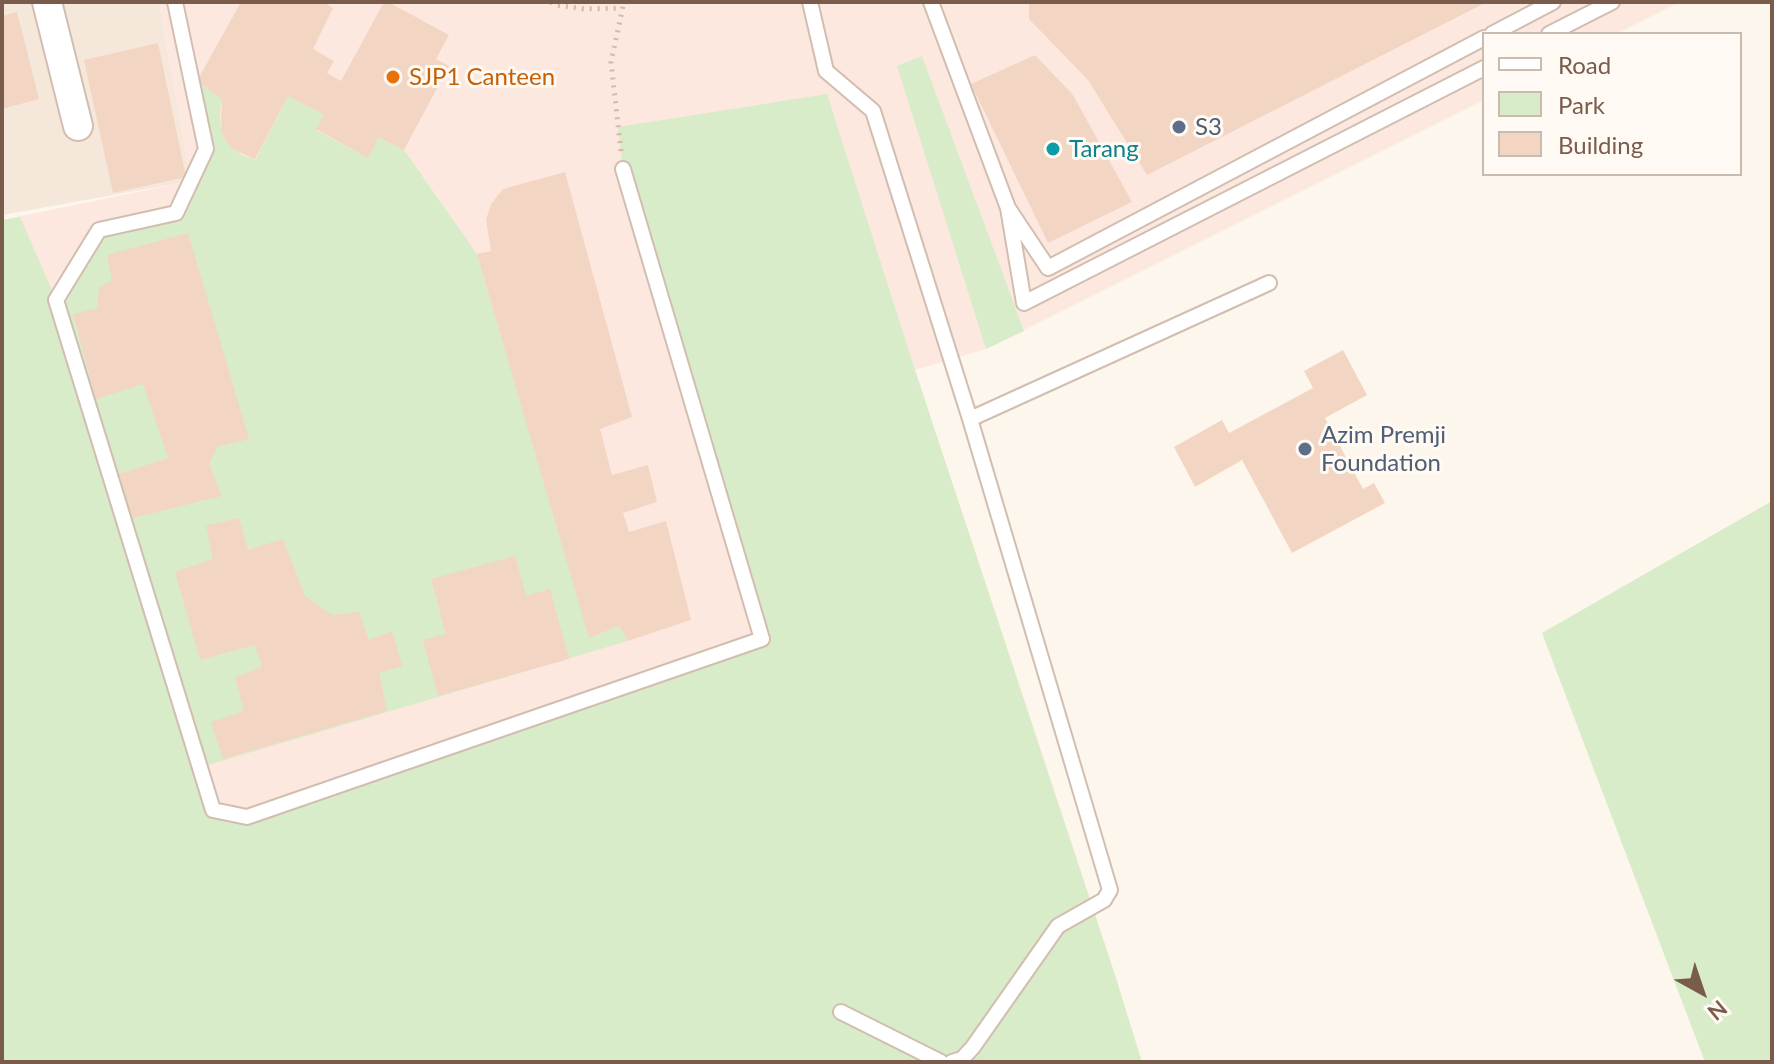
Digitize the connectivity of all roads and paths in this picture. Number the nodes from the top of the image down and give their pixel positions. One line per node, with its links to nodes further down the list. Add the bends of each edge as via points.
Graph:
1 (47, 2): 13 (street)
2 (175, 2): 14 (lane, via 206,149 176,213 99,230 56,300 213,810 247,817 762,639)
3 (551, 2): 8 (path, via 584,9)
4 (810, 2): 17 (lane, via 826,71 873,111)
5 (931, 2): 15 (lane)
6 (1553, 2): 9 (lane)
7 (1612, 2): 10 (lane)
8 (623, 5): 14 (path, via 611,62)
9 (1496, 32)
10 (1553, 32)
11 (1482, 39): 15 (lane, via 1048,268)
12 (1482, 69): 15 (lane, via 1024,303)
13 (78, 126)
14 (623, 169)
15 (1008, 208)
16 (1269, 283): 17 (lane)
17 (970, 419): 20 (lane, via 1110,890 1104,900 1058,926 973,1047)
18 (841, 1012): 19 (lane)
19 (941, 1062)
20 (952, 1062)

